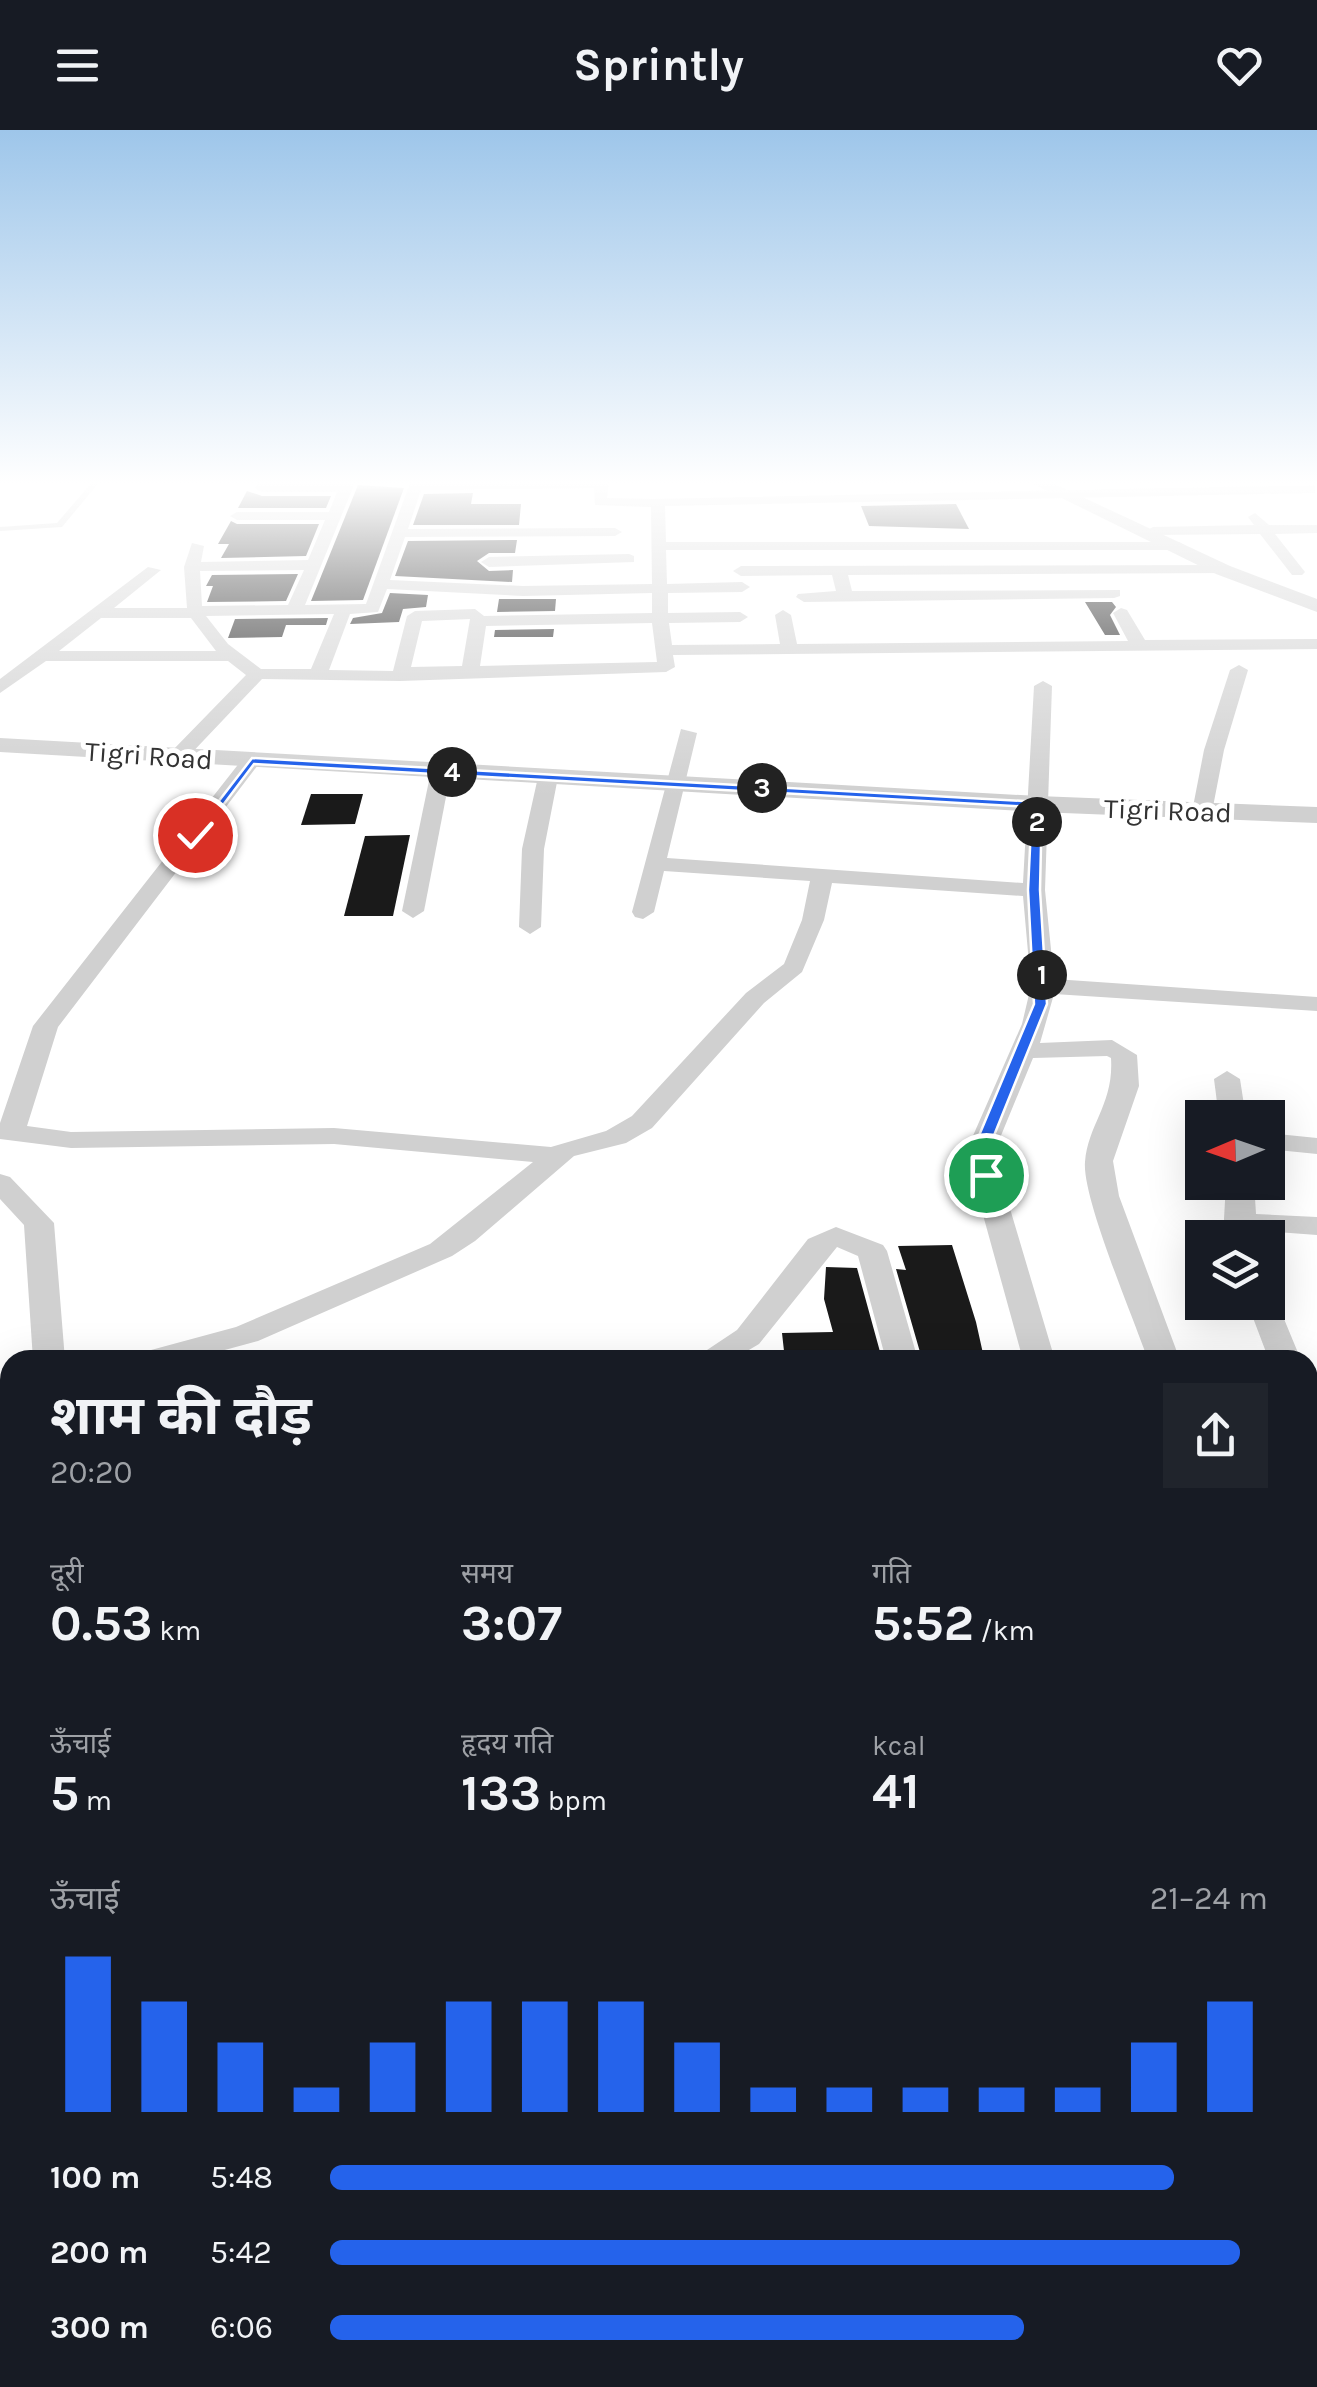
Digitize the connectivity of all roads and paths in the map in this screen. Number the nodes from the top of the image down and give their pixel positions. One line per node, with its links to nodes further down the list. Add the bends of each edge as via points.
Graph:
1 (133, 585): 19 (street)
2 (189, 585): 17 (street)
3 (305, 585): 16 (street)
4 (381, 585): 18 (street, via 372,609)
5 (415, 585): 10 (street)
6 (684, 585): 11 (street)
7 (842, 585): 12 (street)
8 (1108, 585): 14 (street)
9 (1263, 585): 15 (street)
10 (480, 588): 11 (street); 21 (street, via 470,606)
11 (659, 588): 22 (street)
12 (845, 596): 13 (street); 14 (street)
13 (804, 597)
14 (1119, 604): 28 (street)
15 (1317, 606)
16 (294, 611): 17 (street); 18 (street)
17 (194, 612): 19 (street); 33 (street)
18 (342, 612): 38 (street)
19 (98, 613): 32 (street)
20 (783, 614): 30 (street)
21 (477, 617): 22 (street); 35 (street, via 415,616); 36 (street)
22 (660, 617): 23 (street); 31 (street)
23 (740, 617)
24 (1056, 622): 27 (street)
25 (996, 624): 29 (street)
26 (1317, 644): 28 (street)
27 (1070, 646): 28 (street); 29 (street)
28 (1140, 646)
29 (1008, 647): 30 (street)
30 (790, 649): 31 (street)
31 (664, 650): 36 (street, via 664,668)
32 (42, 656): 33 (street); 40 (street)
33 (236, 656): 37 (street)
34 (1239, 670): 49 (street)
35 (401, 673): 36 (street); 38 (street)
36 (470, 673)
37 (257, 674): 38 (street); 43 (street)
38 (318, 674)
39 (1044, 686): 48 (street)
40 (0, 688)
41 (688, 733): 47 (street)
42 (0, 746): 43 (street, Tigri Road)
43 (178, 756): 44 (street, Tigri Road)
44 (252, 761): 45 (street, Tigri Road); 62 (street, via 46,1026)
45 (440, 771): 46 (street, Tigri Road); 54 (street)
46 (548, 777): 47 (street, Tigri Road); 56 (street, via 533,849)
47 (678, 784): 48 (street, Tigri Road); 51 (street)
48 (1038, 804): 49 (street, Tigri Road); 53 (street)
49 (1202, 812): 50 (street, Tigri Road)
50 (1315, 819)
51 (656, 864): 52 (street); 55 (street)
52 (823, 874): 53 (street); 65 (street, via 794,966 755,998 642,1122)
53 (1034, 890): 57 (street)
54 (413, 912)
55 (643, 912)
56 (530, 927)
57 (1043, 986): 58 (street); 59 (street)
58 (1317, 1004)
59 (1024, 1050): 74 (street, via 986,1138 984,1161); 75 (street, via 1112,1048 1124,1055 1126,1086 1099,1161 1105,1196)
60 (1227, 1078): 61 (street)
61 (1231, 1100)
62 (6, 1132): 65 (street, via 71,1140 334,1136)
63 (1285, 1143): 64 (street)
64 (1317, 1146)
65 (556, 1156): 71 (street, via 441,1250 246,1334)
66 (0, 1183): 70 (street, via 39,1223)
67 (1285, 1224): 68 (street)
68 (1317, 1226)
69 (1269, 1320): 76 (street)
70 (48, 1350)
71 (188, 1350)
72 (725, 1350): 73 (street, via 748,1337 819,1245 836,1236 872,1252)
73 (899, 1350)
74 (1036, 1350)
75 (1160, 1350)
76 (1281, 1350)

